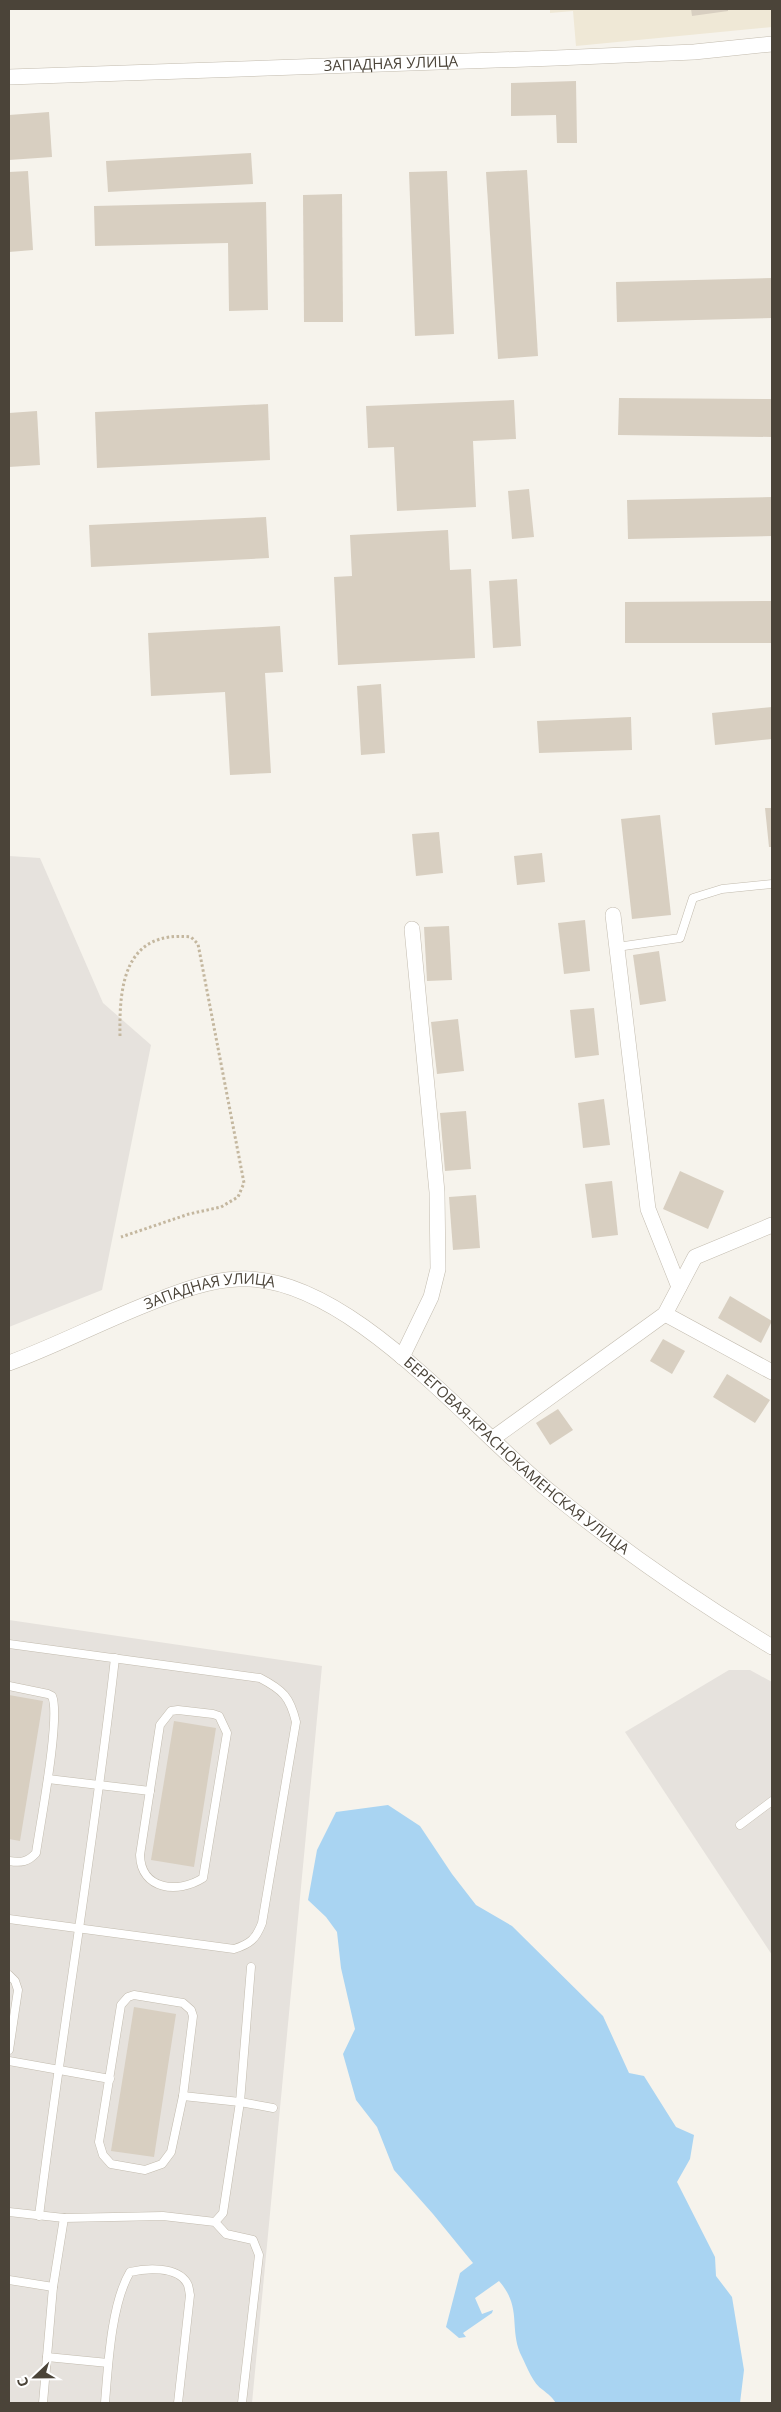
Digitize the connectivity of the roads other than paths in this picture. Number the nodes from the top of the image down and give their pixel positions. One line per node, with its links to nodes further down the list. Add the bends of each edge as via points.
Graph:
1 (772, 44): 2 (street, ЗАПАДНАЯ УЛИЦА, via 694,52 556,58)
2 (9, 77)
3 (772, 884): 6 (lane, via 722,889 693,898 680,938)
4 (613, 915): 6 (street)
5 (412, 929): 10 (street, БЕРЕГОВАЯ-КРАСНОКАМЕНСКАЯ УЛИЦА, via 437,1192 438,1269 431,1297)
6 (617, 947): 8 (street, via 648,1209)
7 (772, 1225): 8 (street, via 695,1257)
8 (679, 1287): 9 (street)
9 (665, 1314): 12 (street); 13 (street)
10 (402, 1357): 11 (street, ЗАПАДНАЯ УЛИЦА, via 332,1307 300,1289 270,1281 238,1279 177,1292); 13 (street, БЕРЕГОВАЯ-КРАСНОКАМЕНСКАЯ УЛИЦА)
11 (9, 1363)
12 (772, 1372)
13 (492, 1439): 15 (street, БЕРЕГОВАЯ-КРАСНОКАМЕНСКАЯ УЛИЦА, via 550,1492 614,1543)
14 (9, 1644): 16 (lane)
15 (772, 1647)
16 (115, 1658): 19 (lane); 25 (lane, via 260,1678 286,1695 296,1722 257,1937 248,1945 234,1949)
17 (9, 1686): 18 (lane, via 48,1694 55,1702)
18 (48, 1779): 19 (lane); 23 (lane, via 36,1853 30,1860)
19 (101, 1784): 20 (lane); 25 (lane)
20 (150, 1791): 20 (lane, via 164,1717 178,1710 219,1716 227,1732 203,1878 193,1884 180,1887 152,1883 142,1871 140,1855)
21 (772, 1801): 22 (lane)
22 (740, 1825)
23 (9, 1861)
24 (9, 1919): 25 (lane)
25 (80, 1929): 30 (lane)
26 (251, 1967): 33 (lane)
27 (9, 1975): 28 (lane, via 15,1980 18,1990)
28 (9, 2050)
29 (9, 2061): 30 (lane)
30 (57, 2068): 31 (lane); 36 (lane)
31 (110, 2079): 32 (lane, via 99,2142 111,2164 145,2170 162,2164 171,2152); 32 (lane, via 124,2001 140,1995 183,2003 194,2016)
32 (183, 2096): 33 (lane)
33 (240, 2102): 34 (lane); 38 (lane, via 223,2213)
34 (273, 2108)
35 (9, 2212): 36 (lane)
36 (39, 2216): 37 (lane)
37 (64, 2218): 38 (lane, via 163,2216); 40 (lane)
38 (215, 2222): 46 (lane, via 226,2234 253,2240 259,2255)
39 (9, 2280): 40 (lane)
40 (53, 2288): 41 (lane)
41 (47, 2357): 42 (lane); 43 (lane)
42 (108, 2363): 44 (lane); 45 (lane, via 121,2287 130,2272 145,2268 175,2273 187,2282 190,2295)
43 (43, 2403)
44 (105, 2403)
45 (178, 2403)
46 (242, 2403)

